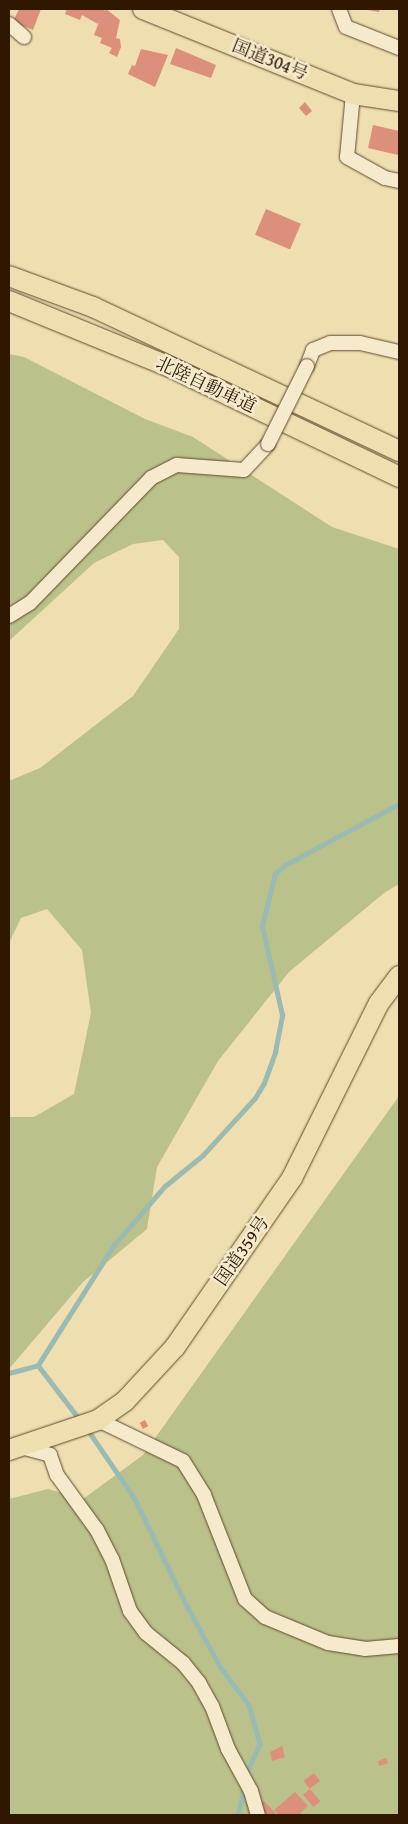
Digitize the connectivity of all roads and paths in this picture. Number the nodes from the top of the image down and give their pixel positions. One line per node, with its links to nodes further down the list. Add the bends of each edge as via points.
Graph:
1 (144, 9): 6 (highway, 国道304号)
2 (339, 9): 5 (street, via 346,27)
3 (9, 24): 4 (street)
4 (24, 38)
5 (399, 48)
6 (353, 94): 7 (highway, 国道304号); 8 (street, via 347,157 385,178)
7 (399, 101)
8 (399, 181)
9 (9, 276): 12 (highway, 北陸自動車道, via 94,307)
10 (9, 301): 13 (highway, 北陸自動車道, via 172,368)
11 (399, 352): 14 (street, bridge, via 360,343 330,343 313,350 268,444 244,470 177,465 151,478 30,603)
12 (399, 450)
13 (399, 477)
14 (9, 616)
15 (399, 976): 16 (highway, 国道359号, via 379,1003 292,1178 176,1347 125,1401)
16 (98, 1420): 17 (highway, 国道359号); 18 (street, via 183,1461 204,1495 244,1600 266,1617 328,1644 365,1649)
17 (15, 1448): 19 (street, via 50,1455 57,1475 97,1530 112,1559 130,1611 146,1632 183,1663 199,1683 212,1706 228,1749 251,1791)
18 (399, 1646)
19 (258, 1815)

